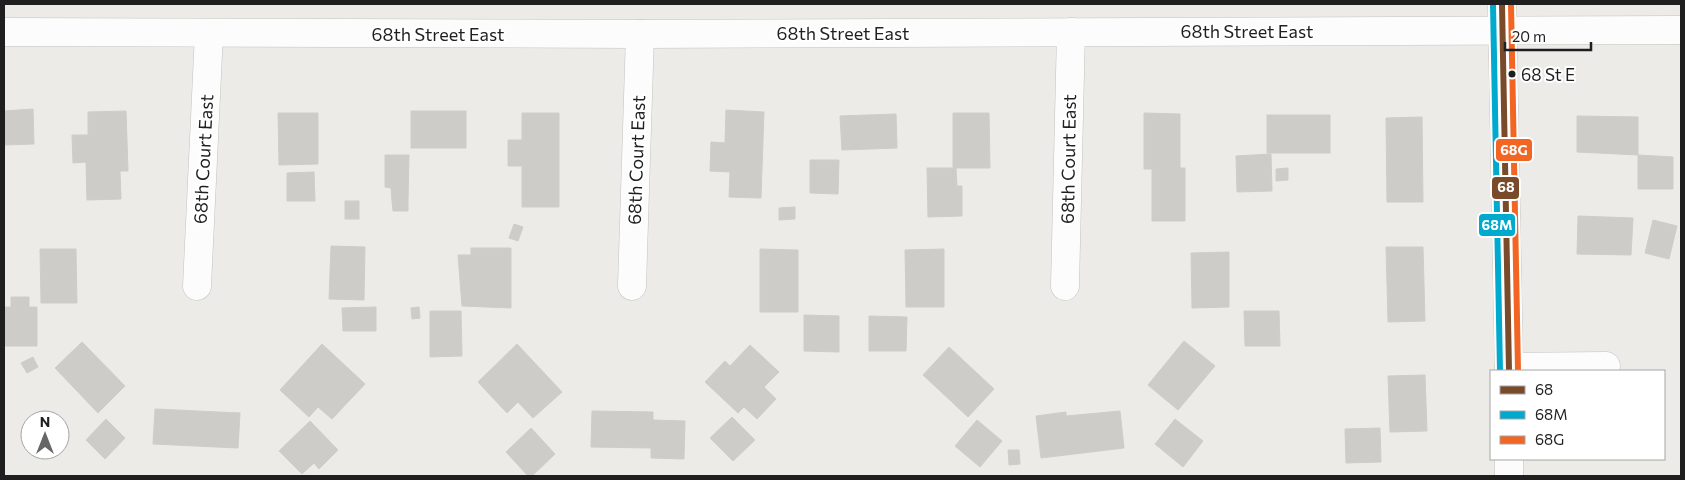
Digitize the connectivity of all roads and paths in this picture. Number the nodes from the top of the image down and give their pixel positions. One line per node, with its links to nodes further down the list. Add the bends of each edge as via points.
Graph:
1 (1502, 17): 2 (street, 68th Street East); 5 (street, 68th Street East); 11 (street)
2 (1681, 30)
3 (4, 32): 4 (street, 68th Street East)
4 (209, 32): 6 (street, 68th Street East); 7 (street, 68th Court East)
5 (1072, 32): 6 (street, 68th Street East); 9 (street, 68th Court East)
6 (640, 34): 8 (street, 68th Court East)
7 (197, 286)
8 (632, 286)
9 (1065, 286)
10 (1606, 366): 11 (street)
11 (1509, 369)
12 (1509, 460): 13 (street)
13 (1509, 476)

